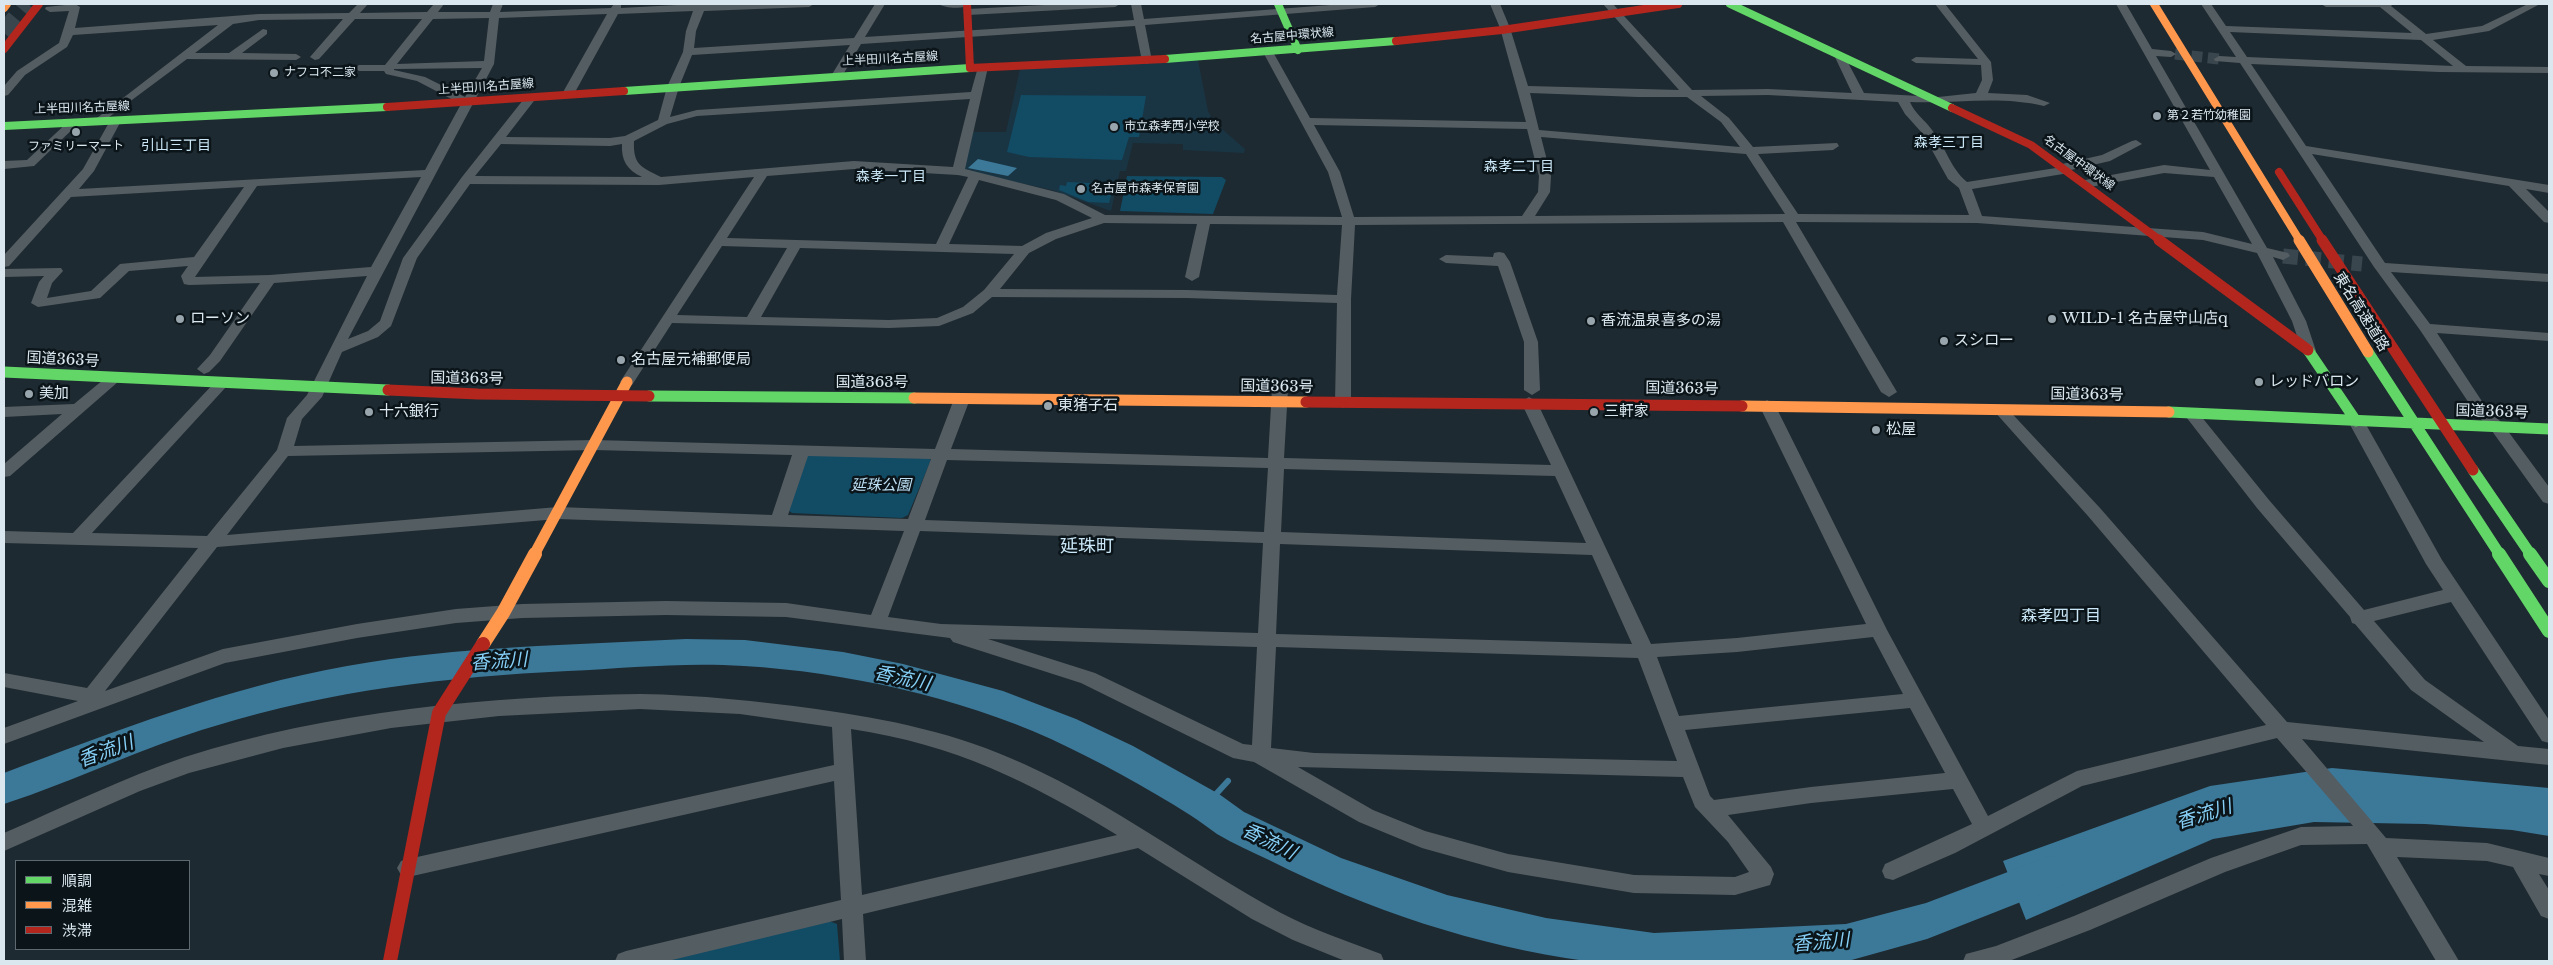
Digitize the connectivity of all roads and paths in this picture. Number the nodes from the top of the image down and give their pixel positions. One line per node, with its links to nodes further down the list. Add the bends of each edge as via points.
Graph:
1 (7, 4): 26 (main road)
2 (261, 4): 32 (street)
3 (363, 4): 33 (street)
4 (440, 4): 31 (street)
5 (498, 4): 30 (street)
6 (809, 4): 24 (street)
7 (880, 4): 42 (street)
8 (944, 4): 25 (street)
9 (1115, 4): 25 (street)
10 (1136, 4): 35 (street)
11 (1368, 4): 28 (street)
12 (1494, 4): 36 (street)
13 (1608, 4): 29 (street)
14 (1678, 4): 29 (main road, 名古屋中環状線)
15 (1730, 4): 49 (main road, 名古屋中環状線)
16 (1940, 4): 57 (street)
17 (2121, 4): 47 (street)
18 (2154, 4): 189 (main road, 東名高速道路, via 2389,386)
19 (2206, 4): 37 (street)
20 (2326, 4): 21 (street)
21 (2385, 4): 41 (street)
22 (2535, 4): 41 (street, via 2486,29)
23 (44, 6): 38 (street, via 75,7); 43 (main road)
24 (700, 7): 27 (street); 45 (street)
25 (967, 7): 40 (main road)
26 (4, 8)
27 (616, 8): 30 (street); 71 (street)
28 (1280, 8): 35 (street); 44 (main road)
29 (1618, 14): 36 (main road, 名古屋中環状線); 69 (street)
30 (494, 15): 31 (street); 59 (street)
31 (431, 16): 33 (street); 62 (street)
32 (259, 17): 33 (street); 34 (street)
33 (353, 18): 53 (street)
34 (230, 21): 38 (street); 50 (street)
35 (1140, 23): 40 (street); 55 (street)
36 (1505, 28): 44 (main road, 名古屋中環状線); 68 (street)
37 (2224, 29): 41 (street); 56 (street)
38 (69, 32): 70 (street, via 63,45 21,73)
39 (263, 32): 51 (street)
40 (969, 34): 42 (street); 63 (main road)
41 (2424, 37): 64 (street)
42 (858, 40): 45 (street); 66 (street)
43 (4, 49)
44 (1298, 50): 46 (main road, 名古屋中環状線)
45 (688, 52): 67 (street)
46 (1268, 52): 55 (main road, 名古屋中環状線); 82 (street)
47 (2150, 52): 48 (street); 99 (street)
48 (2170, 54)
49 (1840, 55): 75 (street); 77 (main road, 名古屋中環状線)
50 (185, 56): 51 (street); 80 (street)
51 (231, 56): 52 (street)
52 (296, 57)
53 (315, 57)
54 (1916, 60): 57 (street)
55 (1147, 61): 60 (main road, 名古屋中環状線)
56 (2244, 61): 58 (street); 64 (street); 91 (street)
57 (1986, 62): 73 (street, via 1989,71 1987,87)
58 (2214, 62)
59 (489, 64): 62 (street); 78 (street)
60 (983, 67): 63 (main road, 名古屋中環状線); 72 (street)
61 (359, 68): 62 (street)
62 (388, 68): 78 (street, via 390,72 420,79)
63 (970, 68): 66 (main road, 上半田川名古屋線)
64 (2462, 68): 65 (street)
65 (2549, 70)
66 (837, 76): 67 (main road, 上半田川名古屋線)
67 (673, 87): 71 (main road, 上半田川名古屋線); 84 (street)
68 (1524, 89): 69 (street, via 1630,94); 86 (street)
69 (1689, 92): 75 (street, via 1794,92); 92 (street, via 1725,120)
70 (4, 93)
71 (568, 94): 74 (main road, 上半田川名古屋線)
72 (976, 95): 84 (street, via 697,113); 96 (street)
73 (1980, 96): 77 (street); 79 (street, via 2027,98)
74 (531, 97): 78 (main road, 上半田川名古屋線); 88 (street)
75 (1860, 97): 76 (street)
76 (1903, 99): 77 (street); 106 (street, via 1909,112 1928,132 1952,176)
77 (1938, 100): 95 (main road, 名古屋中環状線, via 2031,145)
78 (467, 103): 81 (main road, 上半田川名古屋線); 98 (street)
79 (2044, 103)
80 (101, 120): 81 (main road, 上半田川名古屋線); 83 (main road, 上半田川名古屋線)
81 (115, 121): 108 (street, via 88,170)
82 (1306, 121): 86 (street); 114 (street, via 1334,172)
83 (74, 122): 85 (main road, 上半田川名古屋線); 94 (street, via 30,163)
84 (663, 122): 87 (street)
85 (4, 126)
86 (1533, 130): 92 (street); 115 (street, via 1545,176 1544,192)
87 (628, 139): 88 (street, via 610,142); 102 (street, via 630,165)
88 (497, 140): 101 (street)
89 (2136, 144): 95 (street, via 2106,158)
90 (1833, 146): 92 (street)
91 (2304, 150): 103 (street); 127 (street)
92 (1750, 151): 109 (street)
93 (2271, 158): 182 (main road, 東名高速道路, via 2418,389)
94 (4, 165)
95 (2064, 169): 105 (main road, 名古屋中環状線); 106 (street)
96 (958, 171): 97 (street, via 854,165); 100 (street)
97 (763, 172): 102 (street); 117 (street)
98 (429, 173): 104 (street); 128 (street)
99 (2217, 174): 105 (street, via 2164,170); 121 (street)
100 (975, 176): 110 (street, via 1060,197); 119 (street)
101 (466, 180): 102 (street); 139 (street, via 410,258 386,323 373,334)
102 (659, 181)
103 (2513, 183): 107 (street); 112 (street)
104 (252, 184): 108 (street); 124 (street)
105 (2085, 184): 116 (main road, 名古屋中環状線)
106 (1965, 186): 111 (street)
107 (2549, 189)
108 (70, 193): 125 (street)
109 (1791, 218): 111 (street); 115 (street); 151 (street)
110 (1103, 219): 113 (street); 120 (street, via 1051,236)
111 (1977, 219): 116 (street)
112 (2549, 219)
113 (1204, 220): 114 (street); 130 (street)
114 (1349, 221): 115 (street); 134 (street)
115 (1525, 221)
116 (2149, 232): 121 (street, via 2203,236); 140 (main road, 名古屋中環状線)
117 (718, 242): 118 (street); 135 (street)
118 (796, 244): 119 (street); 136 (street)
119 (941, 247): 120 (street)
120 (1024, 250): 133 (street)
121 (2262, 250): 122 (street); 140 (street, via 2299,321)
122 (2283, 256)
123 (1446, 259): 152 (street, via 1501,259 1531,342)
124 (199, 260): 129 (street, via 125,266 95,295 38,303 46,282 56,271); 132 (street, via 188,276 189,281)
125 (4, 263)
126 (2362, 264): 127 (street)
127 (2380, 266): 131 (street); 137 (street)
128 (376, 271): 132 (street); 139 (street)
129 (4, 273)
130 (1192, 277)
131 (2549, 278)
132 (270, 279): 141 (street, via 215,358)
133 (989, 293): 134 (street); 136 (street, via 968,310 939,322)
134 (1344, 299): 150 (street)
135 (668, 319): 136 (street); 148 (street)
136 (752, 322)
137 (2426, 328): 138 (street); 164 (street)
138 (2549, 337)
139 (336, 348): 146 (street)
140 (2309, 351): 157 (main road, 名古屋中環状線)
141 (199, 369): 144 (main road, 国道363号)
142 (4, 372): 145 (main road, 国道363号)
143 (353, 376): 147 (main road, 国道363号)
144 (222, 377): 145 (main road, 国道363号); 146 (main road, 国道363号); 178 (street)
145 (114, 378): 160 (street)
146 (323, 378): 153 (main road, 国道363号); 168 (street, via 314,397 294,418)
147 (456, 381)
148 (627, 382): 153 (main road)
149 (1279, 392): 150 (main road, 国道363号); 154 (main road, 国道363号); 170 (street)
150 (1343, 392): 152 (main road, 国道363号)
151 (1889, 392)
152 (1531, 393): 155 (main road, 国道363号); 171 (street)
153 (620, 396): 154 (main road, 国道363号); 166 (main road)
154 (962, 398): 169 (street)
155 (1767, 405): 158 (main road, 国道363号); 187 (street)
156 (2329, 406): 157 (main road)
157 (2346, 406): 163 (main road, 名古屋中環状線)
158 (1999, 408): 162 (main road, 国道363号); 198 (street, via 2094,512)
159 (2395, 408): 164 (main road, 国道363号, via 2458,411)
160 (76, 410): 161 (street); 172 (street)
161 (4, 412)
162 (2191, 413): 163 (main road, 国道363号); 185 (street)
163 (2361, 414): 164 (main road, 国道363号); 183 (street, via 2435,564)
164 (2492, 417): 165 (main road, 国道363号); 173 (street)
165 (2549, 430)
166 (594, 445): 167 (street); 168 (street); 174 (main road)
167 (802, 450): 169 (street); 175 (street)
168 (284, 451): 180 (street)
169 (941, 454): 170 (street); 176 (street)
170 (1276, 463): 171 (street); 179 (street)
171 (1560, 471): 181 (street)
172 (4, 472)
173 (2549, 498)
174 (558, 513): 175 (street); 180 (street); 184 (main road)
175 (778, 520): 176 (street)
176 (915, 525): 179 (street); 186 (street)
177 (4, 537): 178 (street)
178 (78, 538): 180 (street)
179 (1273, 539): 181 (street); 190 (street)
180 (210, 542): 193 (street)
181 (1598, 549): 191 (street)
182 (2549, 581)
183 (2456, 594): 185 (street); 200 (street)
184 (500, 617): 186 (street, via 729,608 786,610); 193 (street, via 456,616 223,656); 195 (main road)
185 (2358, 618): 201 (street, via 2418,685)
186 (878, 621): 188 (street)
187 (1878, 630): 191 (street); 194 (street)
188 (942, 631): 190 (street); 202 (street, via 1088,678 1240,752)
189 (2549, 631)
190 (1268, 642): 191 (street); 202 (street)
191 (1645, 651): 197 (street)
192 (4, 680): 193 (street)
193 (91, 699): 199 (street)
194 (1916, 700): 197 (street); 206 (street)
195 (443, 706): 196 (street, via 590,702 722,704); 211 (street, via 210,758 143,782); 214 (main road)
196 (841, 720): 205 (street); 210 (street, via 917,733 980,754 1074,799)
197 (1672, 724): 204 (street)
198 (2285, 733): 201 (street); 208 (street, via 2077,779); 209 (street)
199 (4, 736)
200 (2549, 736)
201 (2514, 754): 203 (street)
202 (1261, 756): 204 (street, via 1314,761); 207 (street, via 1366,816 1422,839 1508,863 1634,884 1735,886 1762,878 1763,874 1735,836)
203 (2549, 757)
204 (1688, 769): 207 (street)
205 (842, 771): 214 (street); 216 (street)
206 (1959, 780): 207 (street); 208 (street)
207 (1709, 809)
208 (1984, 827): 215 (street)
209 (2374, 836): 212 (street); 222 (street, via 2301,836 2218,865 1996,956); 223 (street)
210 (1141, 838): 216 (street); 221 (street, via 1263,914)
211 (5, 845)
212 (2519, 859): 213 (street); 217 (street)
213 (2549, 867)
214 (408, 868): 219 (main road)
215 (1893, 871)
216 (852, 908): 218 (street); 220 (street)
217 (2549, 909)
218 (637, 960)
219 (390, 961)
220 (855, 961)
221 (1373, 961)
222 (1974, 961)
223 (2448, 961)

